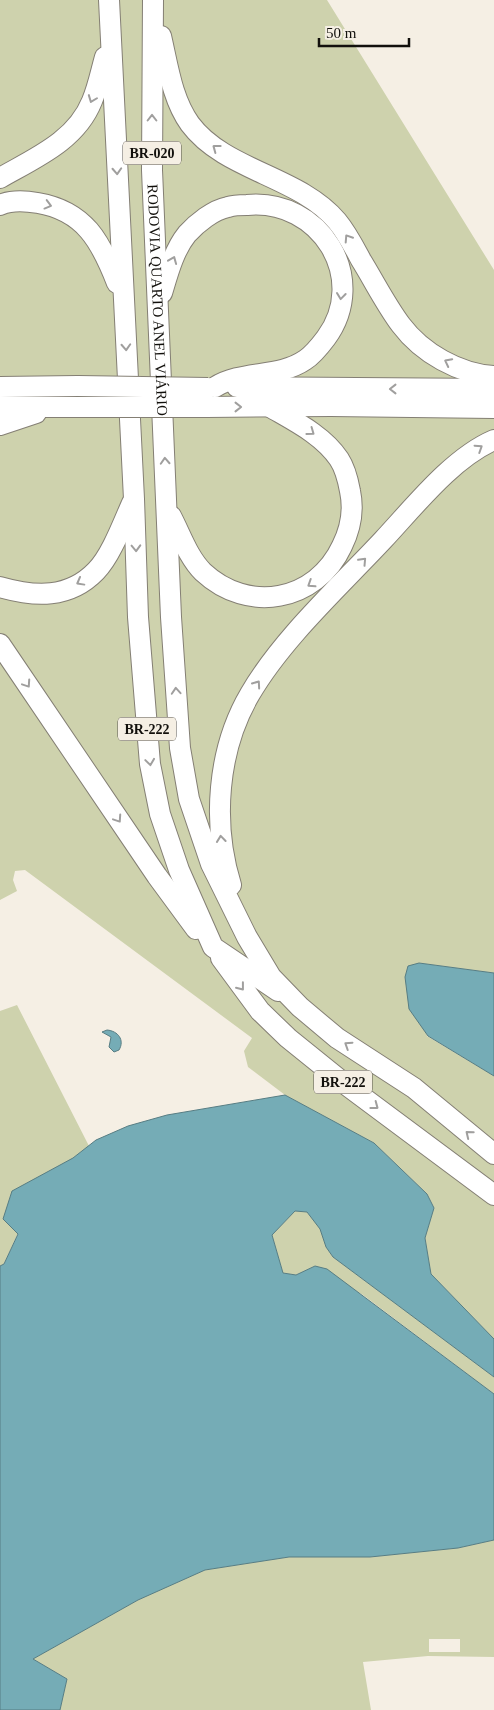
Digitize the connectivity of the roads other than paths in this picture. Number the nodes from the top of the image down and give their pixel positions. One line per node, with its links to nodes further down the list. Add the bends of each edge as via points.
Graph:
1 (109, 0): 3 (highway, BR-020)
2 (153, 0): 7 (highway, RODOVIA QUARTO ANEL VIÁRIO / BR-020, one-way to 2, via 152,170); 9 (highway, one-way to 2, via 454,366 413,338 391,311 337,221 319,204 287,184 222,153 191,125 178,104)
3 (110, 35): 4 (highway, one-way to 4, via 92,102 70,134 55,147); 6 (highway, BR-020, one-way to 6)
4 (0, 178)
5 (0, 205): 6 (highway, one-way to 6, via 30,202 50,205 73,215 97,240)
6 (124, 298): 20 (highway, BR-222, one-way to 20)
7 (158, 306): 13 (highway, one-way to 13, via 169,271 186,235 202,220 226,207 270,204 286,208 300,214 331,246 339,262 342,291 332,330 320,346 305,361 286,369 228,380); 21 (highway, RODOVIA QUARTO ANEL VIÁRIO / BR-020, one-way to 7)
8 (0, 373): 10 (highway)
9 (494, 376)
10 (74, 386): 11 (highway); 13 (highway, bridge)
11 (0, 387)
12 (494, 389): 13 (highway, one-way to 13)
13 (210, 394): 15 (highway, bridge); 16 (highway, one-way to 16)
14 (0, 407): 15 (highway)
15 (68, 407): 18 (highway)
16 (270, 407): 17 (highway); 21 (highway, one-way to 21, via 325,443 340,460 347,478 352,502 347,537 336,560 322,577 303,589 280,596 257,597 237,592 202,571)
17 (494, 408)
18 (0, 425)
19 (494, 440): 24 (highway, one-way to 19, via 224,863 219,803 226,757 241,711 269,666 299,629 460,460)
20 (134, 499): 22 (highway, one-way to 22, via 111,548 97,570 82,582 60,592 40,595); 25 (highway, BR-222, one-way to 25, via 138,617 150,764 160,814 179,870)
21 (167, 510): 24 (highway, BR-222, one-way to 21, via 211,864 189,798 180,748)
22 (0, 587)
23 (0, 644): 25 (highway, one-way to 25, via 178,906)
24 (247, 937): 26 (highway, BR-222, via 271,977)
25 (213, 947): 26 (highway); 28 (highway, BR-222, one-way to 28, via 260,1011 288,1038)
26 (300, 1007): 27 (highway, BR-222, one-way to 26, via 414,1088 338,1038)
27 (494, 1154)
28 (494, 1195)

